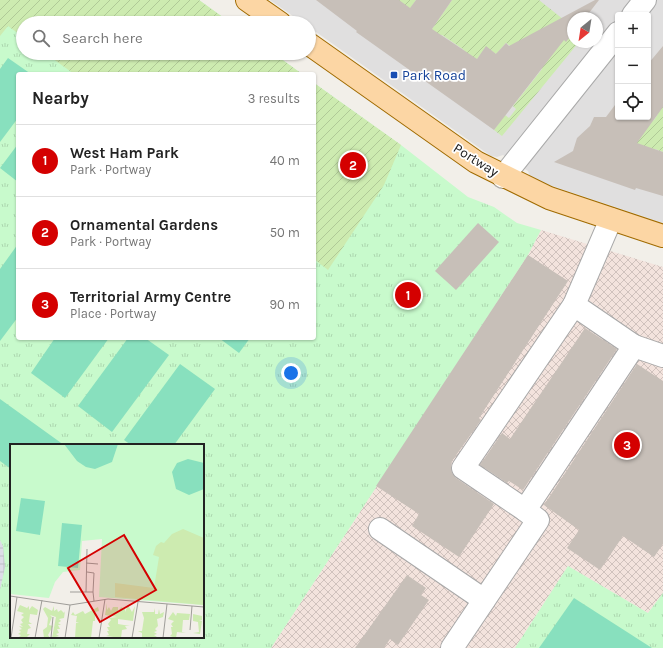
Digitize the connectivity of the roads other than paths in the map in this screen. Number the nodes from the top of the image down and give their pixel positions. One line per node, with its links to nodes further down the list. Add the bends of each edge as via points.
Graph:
1 (247, 0): 4 (main road)
2 (645, 0): 3 (street)
3 (635, 12)
4 (270, 16)
5 (615, 37): 7 (street)
6 (316, 49): 7 (main road, Portway, via 476,162)
7 (503, 177): 8 (main road, Portway, via 549,198)
8 (611, 219): 9 (main road, Portway); 10 (street)
9 (663, 236)
10 (574, 305): 11 (street); 13 (street, via 463,468)
11 (634, 346): 12 (street); 13 (street)
12 (663, 356)
13 (525, 510): 15 (street, via 538,520)
14 (380, 529): 15 (street)
15 (484, 600): 16 (street)
16 (452, 648)

